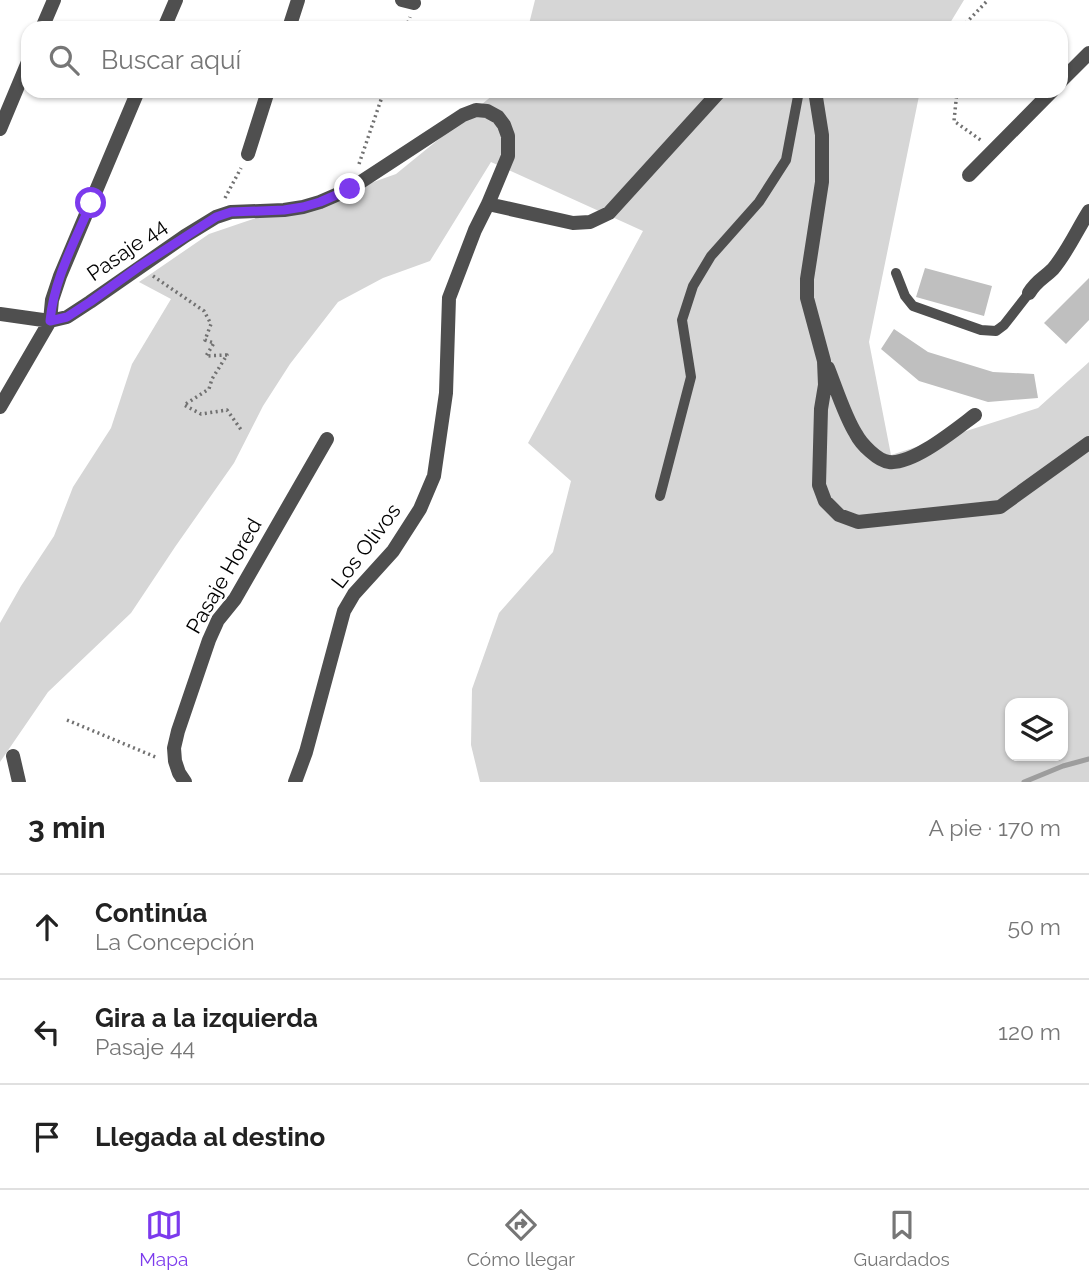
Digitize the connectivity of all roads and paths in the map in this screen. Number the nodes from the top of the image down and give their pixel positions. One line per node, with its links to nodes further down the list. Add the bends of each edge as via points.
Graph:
1 (54, 0): 5 (street)
2 (176, 0): 6 (street)
3 (298, 0): 7 (street)
4 (988, 0): 8 (path)
5 (45, 21)
6 (167, 21)
7 (291, 21)
8 (968, 21)
9 (1089, 53): 10 (street)
10 (1068, 74)
11 (21, 79): 21 (street)
12 (135, 98): 33 (street, via 60,276)
13 (266, 98): 23 (street)
14 (382, 98): 25 (path)
15 (714, 98): 26 (street, via 609,213 590,222 573,223)
16 (798, 98): 40 (lane, via 786,160 759,202 711,256 685,308 682,320 691,377)
17 (816, 98): 34 (street, via 822,182 807,298)
18 (956, 98): 22 (path, via 954,121)
19 (1045, 98): 22 (street)
20 (463, 115): 25 (street, Pasaje 44); 26 (street, Los Olivos, via 487,111 498,117 508,136 508,156)
21 (0, 129)
22 (994, 149): 24 (street)
23 (248, 153): 28 (path)
24 (969, 175)
25 (350, 189): 28 (street, Pasaje 44, via 303,207)
26 (488, 204): 46 (street, Los Olivos, via 449,298 446,393 434,476 420,509 393,551 344,611)
27 (1089, 211): 31 (street, via 1068,248)
28 (216, 217): 29 (street, Pasaje 44)
29 (140, 266): 33 (street, Pasaje 44, via 67,317); 37 (path, via 204,312 211,324 205,340 214,343 206,356 227,355 209,389 184,405 201,414 227,410)
30 (896, 273): 31 (lane, via 913,306 981,330 996,331 1004,325)
31 (1029, 293)
32 (0, 314): 33 (street)
33 (50, 321): 35 (street)
34 (824, 361): 36 (street, via 855,434 888,462 922,452); 39 (street, via 819,485 825,501 839,515 858,522 1000,507)
35 (0, 407)
36 (975, 415)
37 (242, 431)
38 (327, 439): 43 (street, Pasaje Hored, via 235,599 218,620 178,731)
39 (1089, 443)
40 (660, 496)
41 (67, 720): 43 (path)
42 (13, 756): 44 (street)
43 (177, 765): 45 (street, Pasaje Hored)
44 (19, 782)
45 (185, 782)
46 (295, 782)

